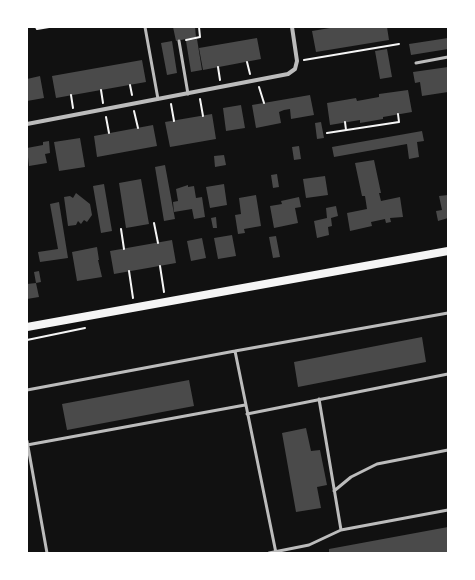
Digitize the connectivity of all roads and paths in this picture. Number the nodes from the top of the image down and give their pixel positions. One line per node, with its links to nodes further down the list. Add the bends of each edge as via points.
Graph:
1 (36, 27): 2 (path)
2 (49, 27)
3 (145, 27): 20 (lane)
4 (199, 27): 6 (path, via 200,37)
5 (292, 27): 9 (street)
6 (179, 41): 17 (lane)
7 (399, 44): 9 (path)
8 (448, 57): 10 (lane)
9 (297, 62): 12 (street, via 295,69 288,74)
10 (416, 63)
11 (218, 67): 14 (path)
12 (258, 81): 14 (street); 21 (path)
13 (130, 85): 22 (path)
14 (221, 88): 16 (street)
15 (101, 90): 23 (path)
16 (199, 92): 17 (street); 26 (path)
17 (188, 94): 19 (street)
18 (71, 95): 25 (path)
19 (170, 97): 20 (street); 27 (path)
20 (158, 99): 22 (street)
21 (264, 103)
22 (133, 104): 23 (street); 32 (path)
23 (104, 110): 25 (street); 34 (path)
24 (398, 114): 31 (path, via 399,122)
25 (74, 116): 30 (street)
26 (203, 116)
27 (174, 120)
28 (372, 121): 31 (path)
29 (345, 122): 33 (path)
30 (27, 124)
31 (372, 126): 33 (path)
32 (138, 128)
33 (346, 130): 35 (path)
34 (109, 133)
35 (327, 133)
36 (154, 223): 38 (path)
37 (121, 229): 39 (path)
38 (158, 243)
39 (124, 249)
40 (448, 251): 46 (main road)
41 (160, 266): 43 (path)
42 (129, 272): 44 (path)
43 (164, 293)
44 (134, 299)
45 (448, 313): 47 (lane)
46 (27, 327)
47 (235, 351): 49 (lane); 51 (lane)
48 (448, 374): 50 (lane)
49 (27, 390)
50 (319, 399): 52 (lane); 55 (lane)
51 (245, 405): 52 (lane); 53 (lane)
52 (247, 414): 58 (lane)
53 (27, 443): 59 (lane)
54 (448, 450): 55 (lane, via 376,464 358,473)
55 (334, 491): 57 (lane)
56 (448, 510): 57 (lane)
57 (341, 530): 58 (lane, via 309,545)
58 (276, 552): 60 (lane)
59 (47, 553)
60 (269, 553)

